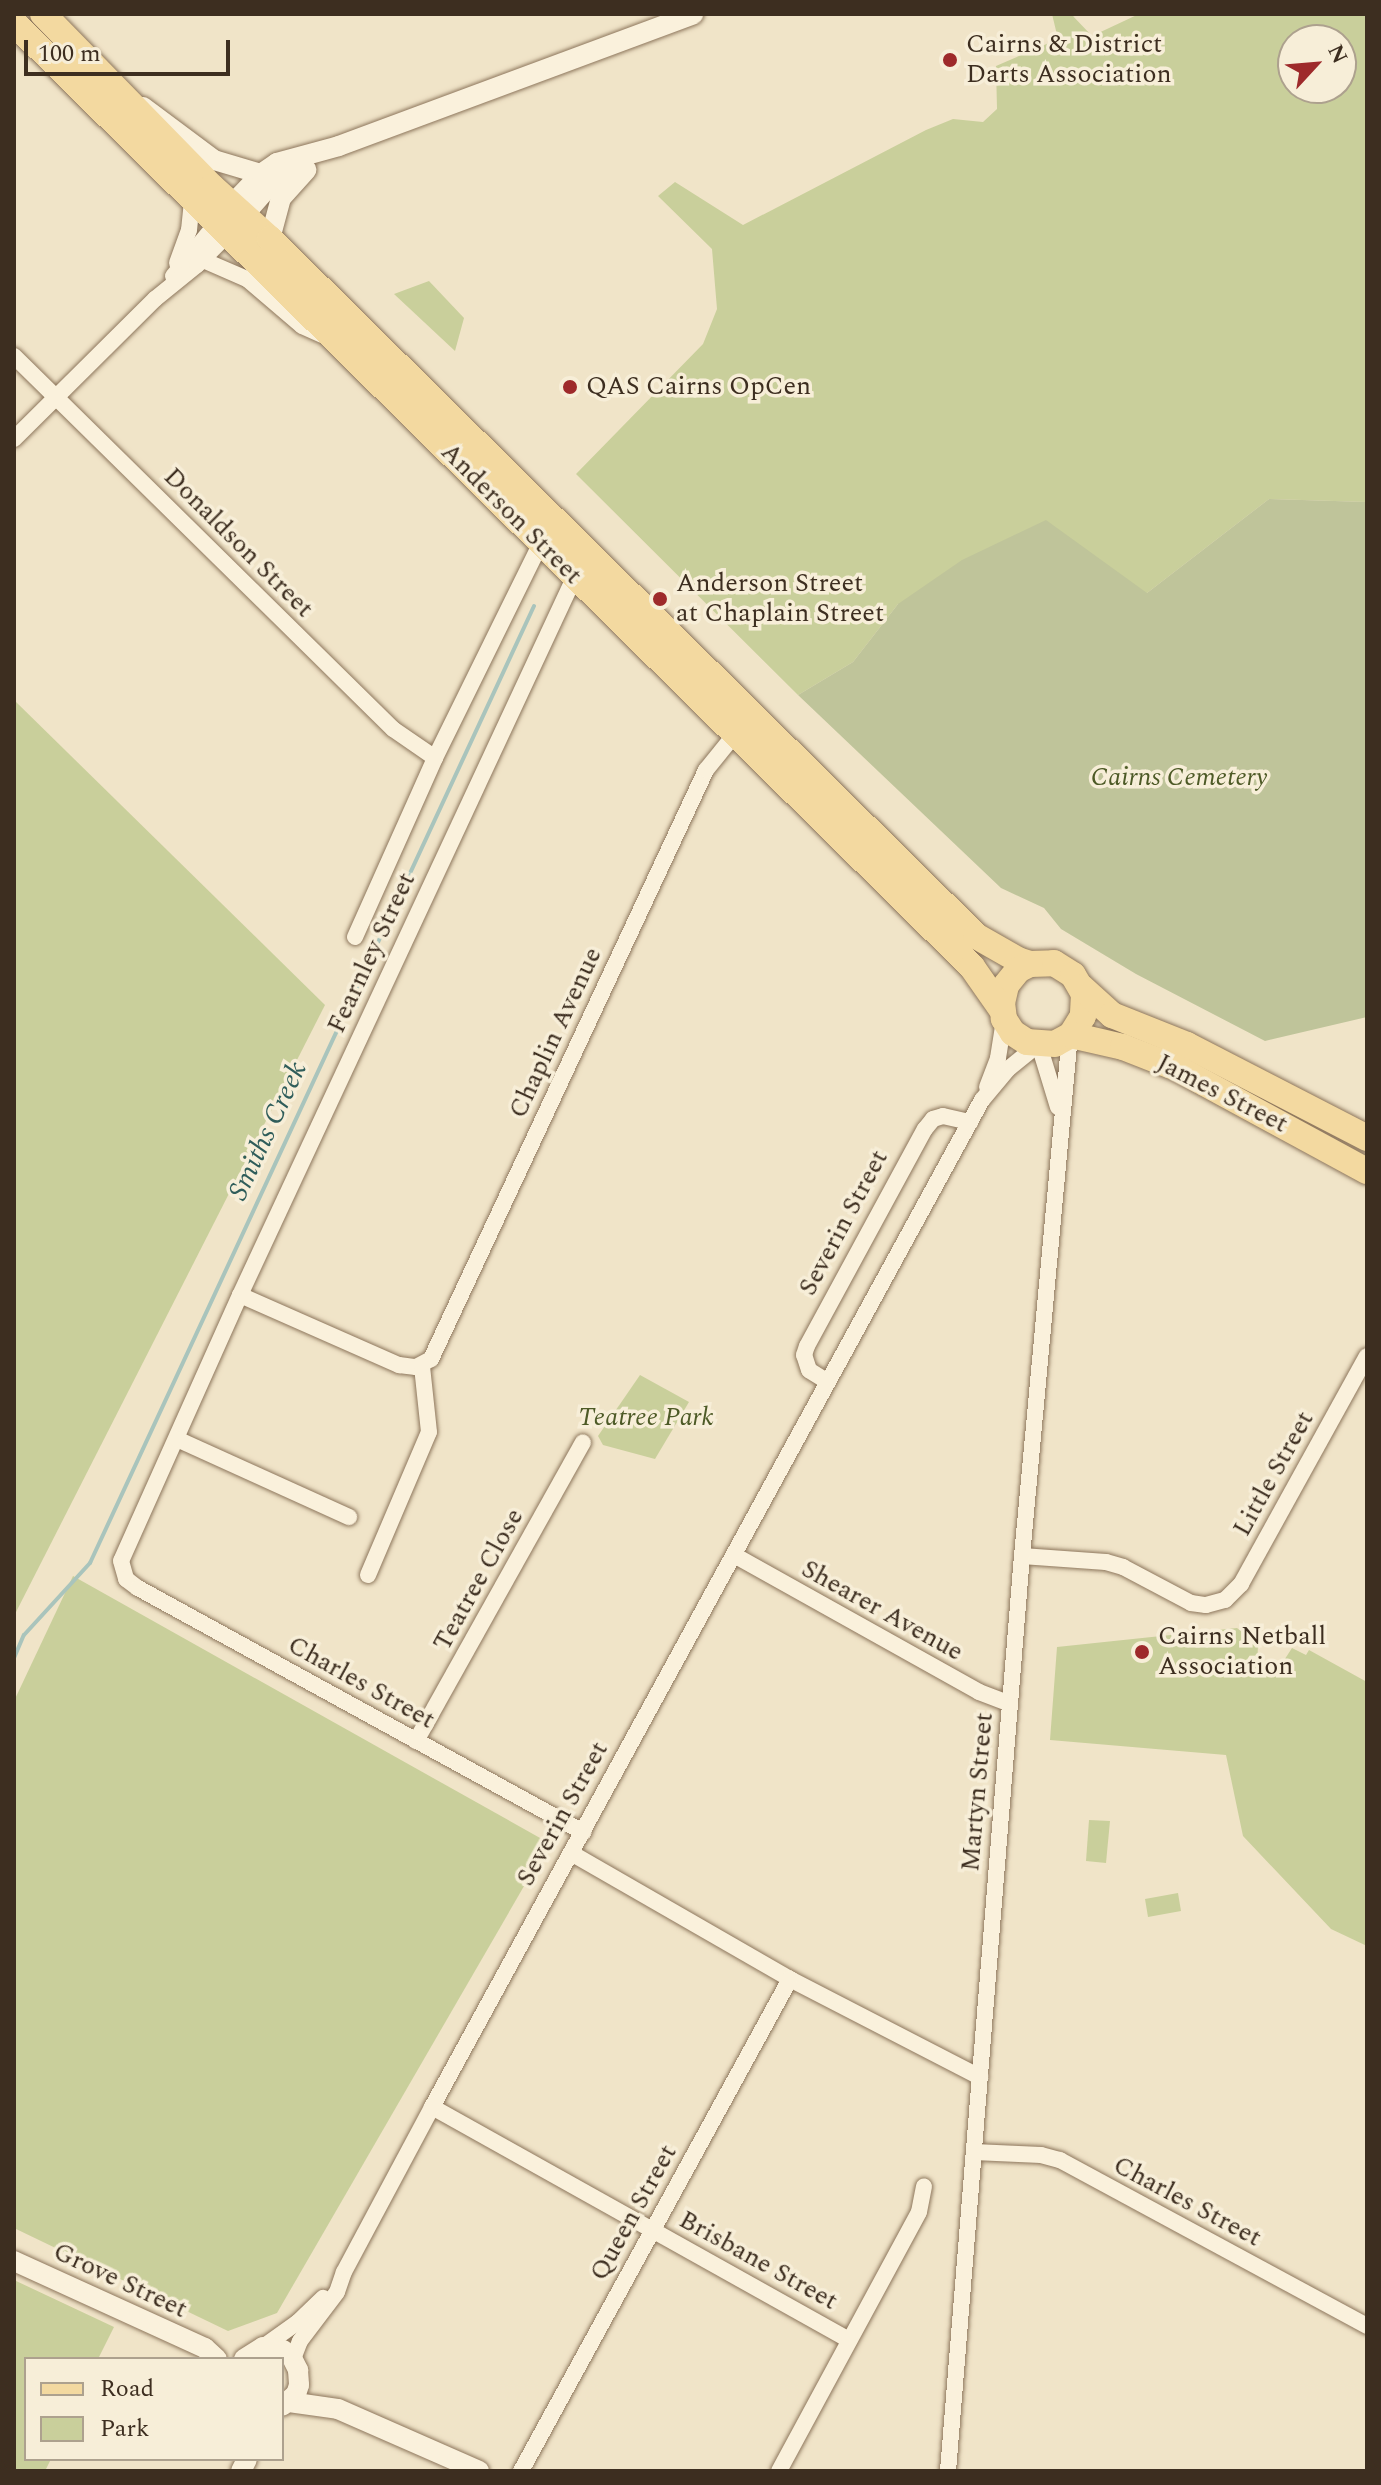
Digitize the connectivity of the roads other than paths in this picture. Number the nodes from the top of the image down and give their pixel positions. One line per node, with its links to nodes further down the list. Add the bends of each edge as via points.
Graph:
1 (43, 14): 4 (main road, Anderson Street)
2 (693, 14): 5 (street)
3 (14, 23): 8 (main road, Anderson Street)
4 (130, 98): 7 (street, via 204,154); 9 (main road, Anderson Street)
5 (339, 146): 6 (street); 7 (street, via 285,160)
6 (317, 159): 9 (street, via 272,183); 10 (street, via 281,198)
7 (261, 174): 9 (street)
8 (192, 200): 9 (main road, Anderson Street); 12 (street, via 189,230)
9 (229, 220): 10 (main road, Anderson Street); 11 (street); 12 (street); 14 (main road, Anderson Street)
10 (270, 239): 20 (main road, Anderson Street)
11 (203, 260): 13 (street); 14 (street, via 247,279 302,326)
12 (173, 276): 13 (street)
13 (155, 299): 16 (street)
14 (334, 340): 18 (main road, Anderson Street)
15 (14, 356): 16 (street, Donaldson Street)
16 (56, 397): 17 (street); 21 (street, Donaldson Street, via 393,729)
17 (14, 439)
18 (541, 543): 19 (main road, Anderson Street); 21 (street, Fearnley Street)
19 (575, 576): 20 (main road, Anderson Street); 33 (street, Fearnley Street)
20 (743, 724): 23 (main road, Anderson Street, via 976,936 996,951); 25 (main road, Anderson Street, via 981,976); 35 (street, Chaplin Avenue, via 706,770 434,1354)
21 (435, 758): 22 (street, Fearnley Street)
22 (355, 937)
23 (1030, 964): 24 (main road, via 1061,966); 25 (main road, via 1006,985)
24 (1081, 987): 26 (main road, via 1085,1009); 31 (main road, James Street, via 1112,1015 1187,1045)
25 (1003, 1014): 27 (main road, via 1018,1037); 28 (street, Severin Street, via 998,1058)
26 (1070, 1035): 27 (main road, via 1055,1044); 29 (street, Martyn Street); 32 (main road, James Street, via 1123,1047 1177,1068)
27 (1038, 1045): 28 (street, Severin Street); 29 (street, Martyn Street)
28 (982, 1100): 30 (street, Severin Street)
29 (1061, 1116): 41 (street, Martyn Street)
30 (970, 1122): 36 (street, Severin Street); 36 (street, Severin Street, via 943,1116 925,1129 807,1346 809,1370)
31 (1367, 1138)
32 (1367, 1171)
33 (240, 1295): 35 (street); 37 (street, Fearnley Street)
34 (1367, 1356): 41 (street, Little Street, via 1241,1584 1225,1600 1191,1603 1106,1562)
35 (415, 1366): 43 (street, via 429,1432)
36 (828, 1382): 40 (street, Severin Street)
37 (177, 1439): 39 (street); 42 (street, Fearnley Street, via 123,1551)
38 (583, 1442): 45 (street, Teatree Close)
39 (349, 1517)
40 (734, 1555): 44 (street, Shearer Avenue, via 979,1692); 46 (street, Severin Street)
41 (1022, 1556): 44 (street, Martyn Street)
42 (122, 1570): 45 (street, Charles Street, via 138,1588)
43 (368, 1575)
44 (1010, 1704): 49 (street, Martyn Street)
45 (416, 1741): 46 (street, Charles Street)
46 (583, 1832): 47 (street, Severin Street)
47 (571, 1853): 48 (street); 50 (street, Severin Street)
48 (790, 1979): 49 (street); 53 (street, Queen Street)
49 (980, 2077): 51 (street, Martyn Street)
50 (432, 2107): 53 (street, Brisbane Street); 55 (street, Severin Street)
51 (974, 2152): 56 (street, Charles Street, via 1060,2160); 66 (street, Martyn Street)
52 (924, 2186): 57 (street, via 919,2212)
53 (653, 2229): 57 (street, Brisbane Street); 64 (street, Queen Street)
54 (14, 2261): 59 (street, Grove Street)
55 (344, 2272): 58 (street, Severin Street, via 312,2310); 60 (street, Severin Street, via 337,2292 300,2341)
56 (1367, 2326)
57 (849, 2340): 65 (street)
58 (253, 2352): 59 (street, Grove Street); 60 (street, Grove Street, via 283,2350)
59 (211, 2354)
60 (296, 2364): 61 (street, via 299,2385); 62 (street)
61 (286, 2404): 62 (street)
62 (338, 2409): 63 (street)
63 (479, 2471)
64 (521, 2471)
65 (779, 2471)
66 (948, 2471)

